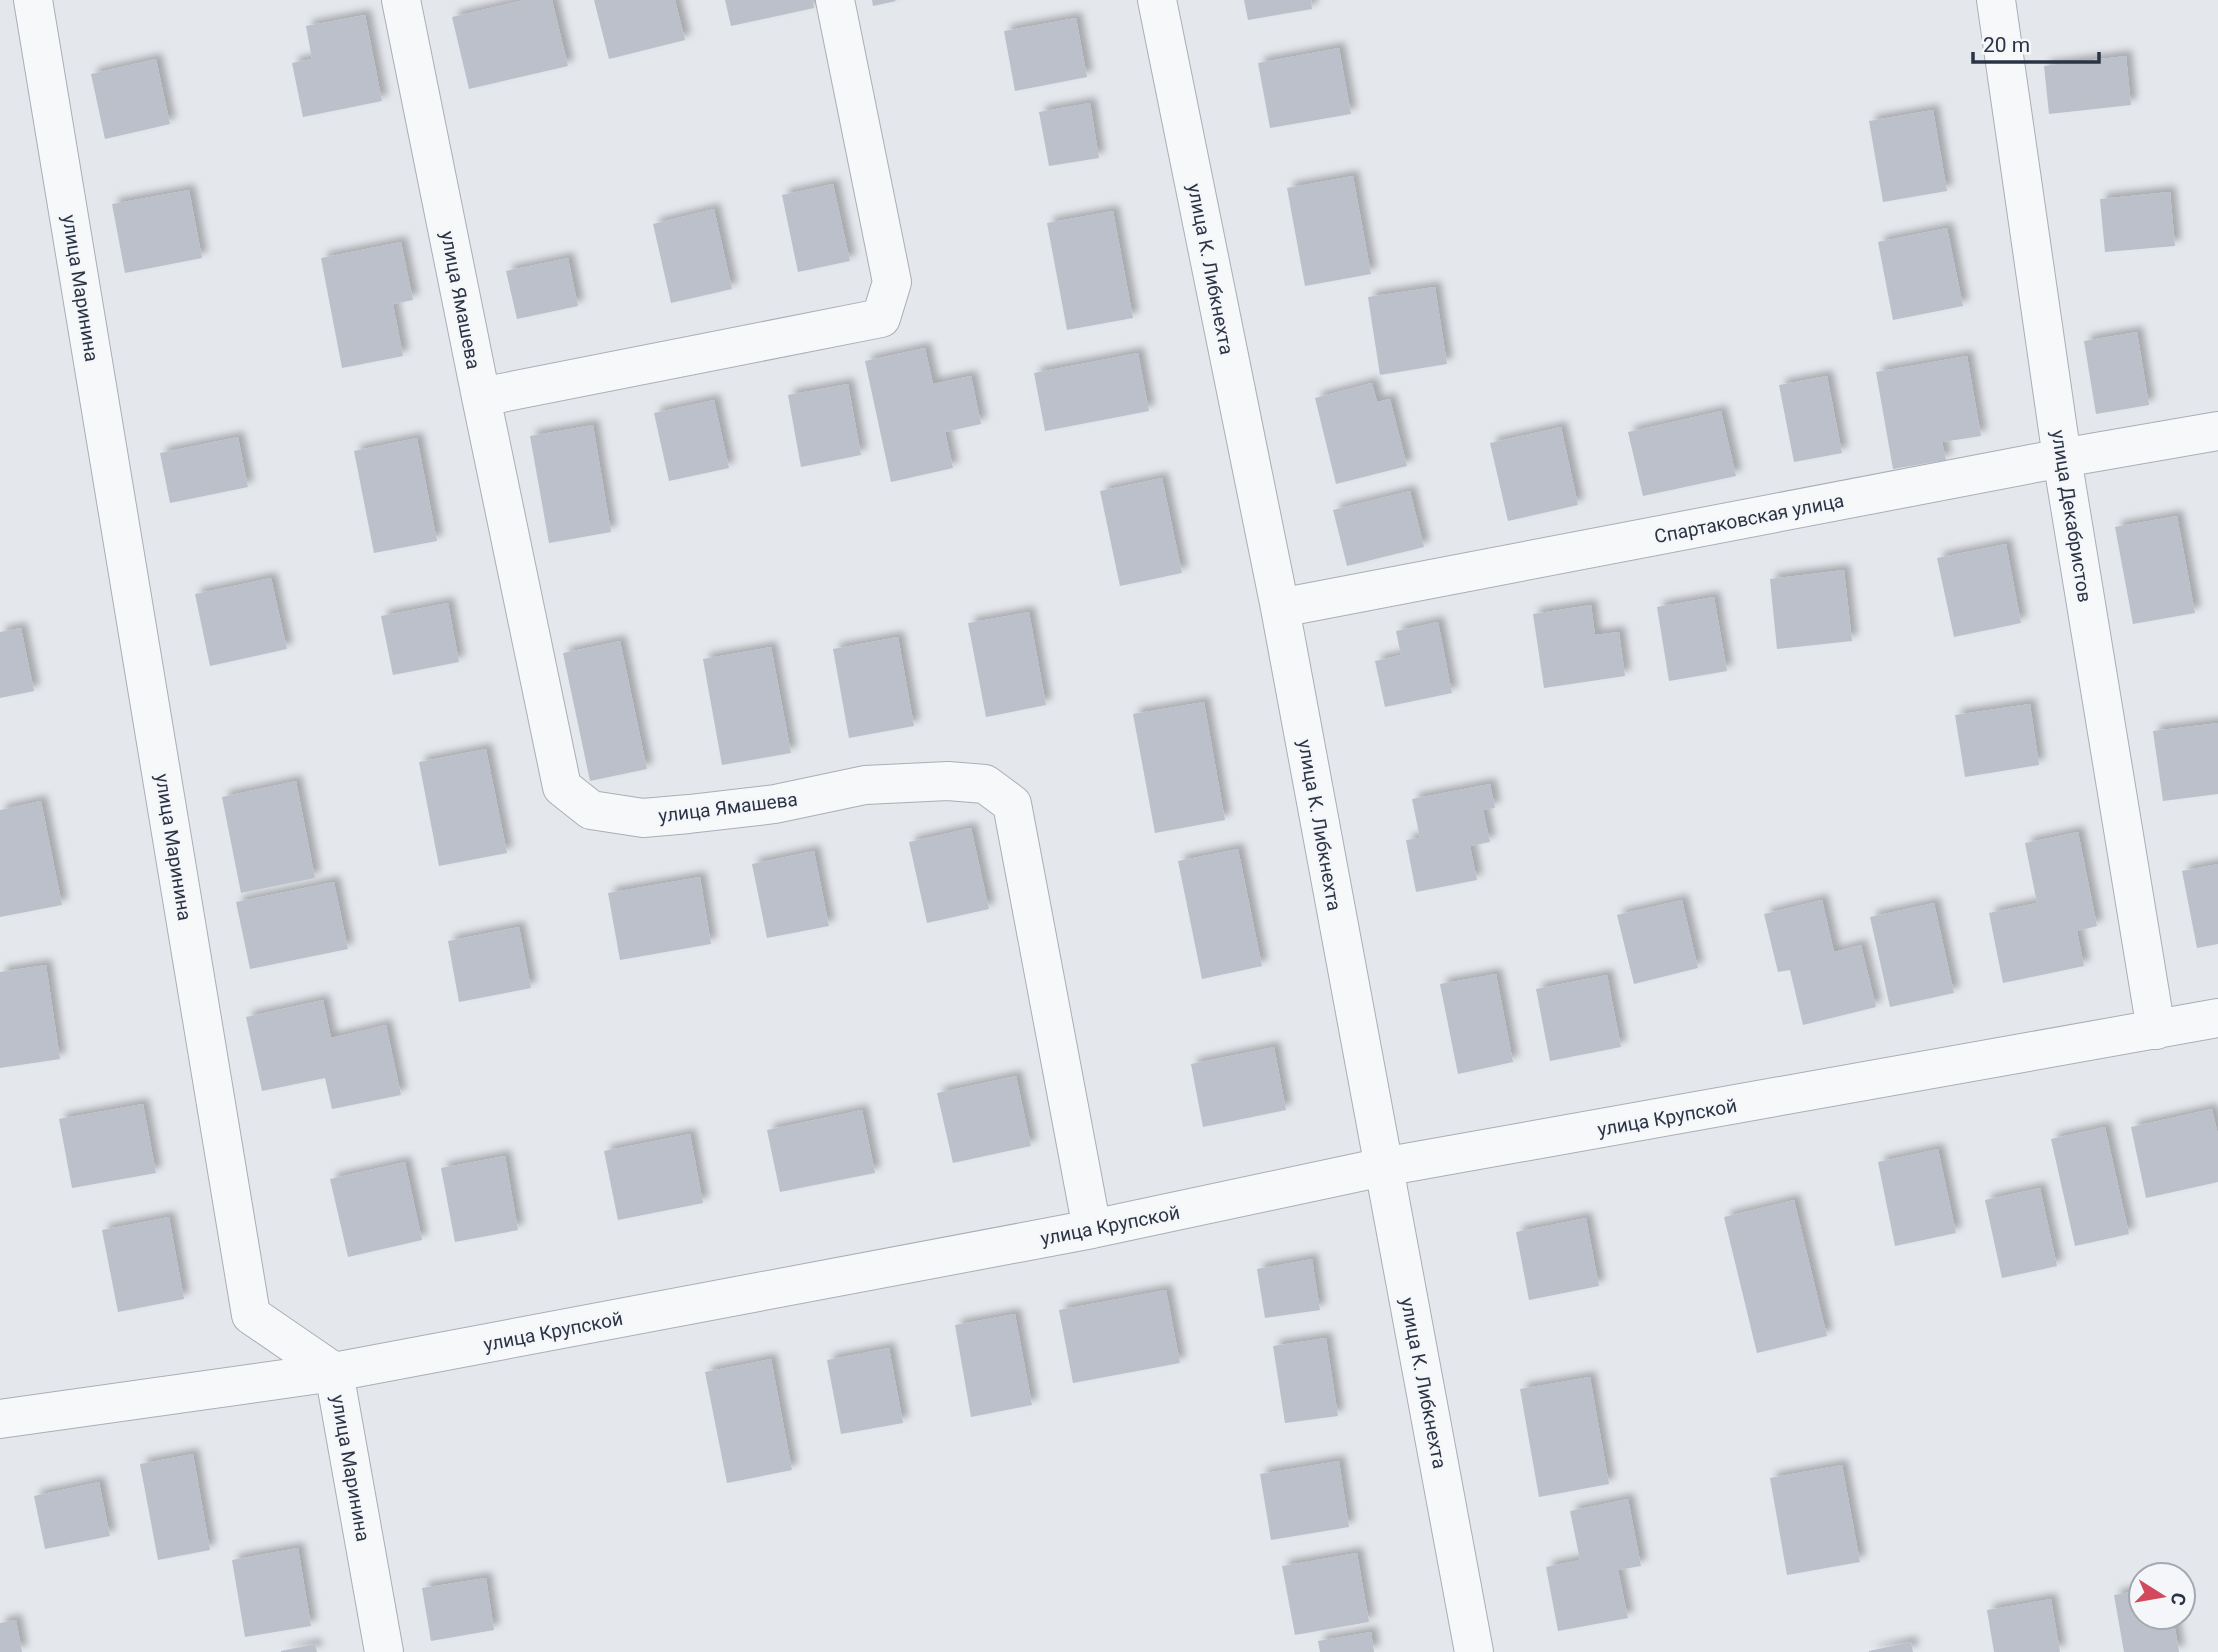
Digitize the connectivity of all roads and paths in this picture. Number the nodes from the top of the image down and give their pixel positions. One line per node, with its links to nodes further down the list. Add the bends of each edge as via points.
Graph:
1 (33, 0): 14 (street, улица Маринина, via 251,1315)
2 (401, 0): 6 (street, улица Ямашева)
3 (835, 0): 6 (street, via 892,282 881,318)
4 (1157, 0): 9 (street, улица К. Либкнехта)
5 (1996, 0): 8 (street, улица Декабристов)
6 (481, 397): 13 (street, улица Ямашева, via 562,787 591,810 643,818 775,804 865,785 948,781 985,784 1012,804)
7 (2218, 431): 8 (street, Спартаковская улица)
8 (2062, 457): 9 (street, Спартаковская улица); 11 (street, улица Декабристов)
9 (1280, 608): 12 (street, улица К. Либкнехта)
10 (2218, 1018): 11 (street, улица Крупской)
11 (2156, 1030): 12 (street, улица Крупской)
12 (1383, 1167): 13 (street, улица Крупской); 17 (street, улица К. Либкнехта)
13 (1093, 1229): 14 (street, улица Крупской)
14 (334, 1372): 15 (street, улица Крупской); 16 (street, улица Маринина)
15 (0, 1419)
16 (384, 1652)
17 (1474, 1652)

